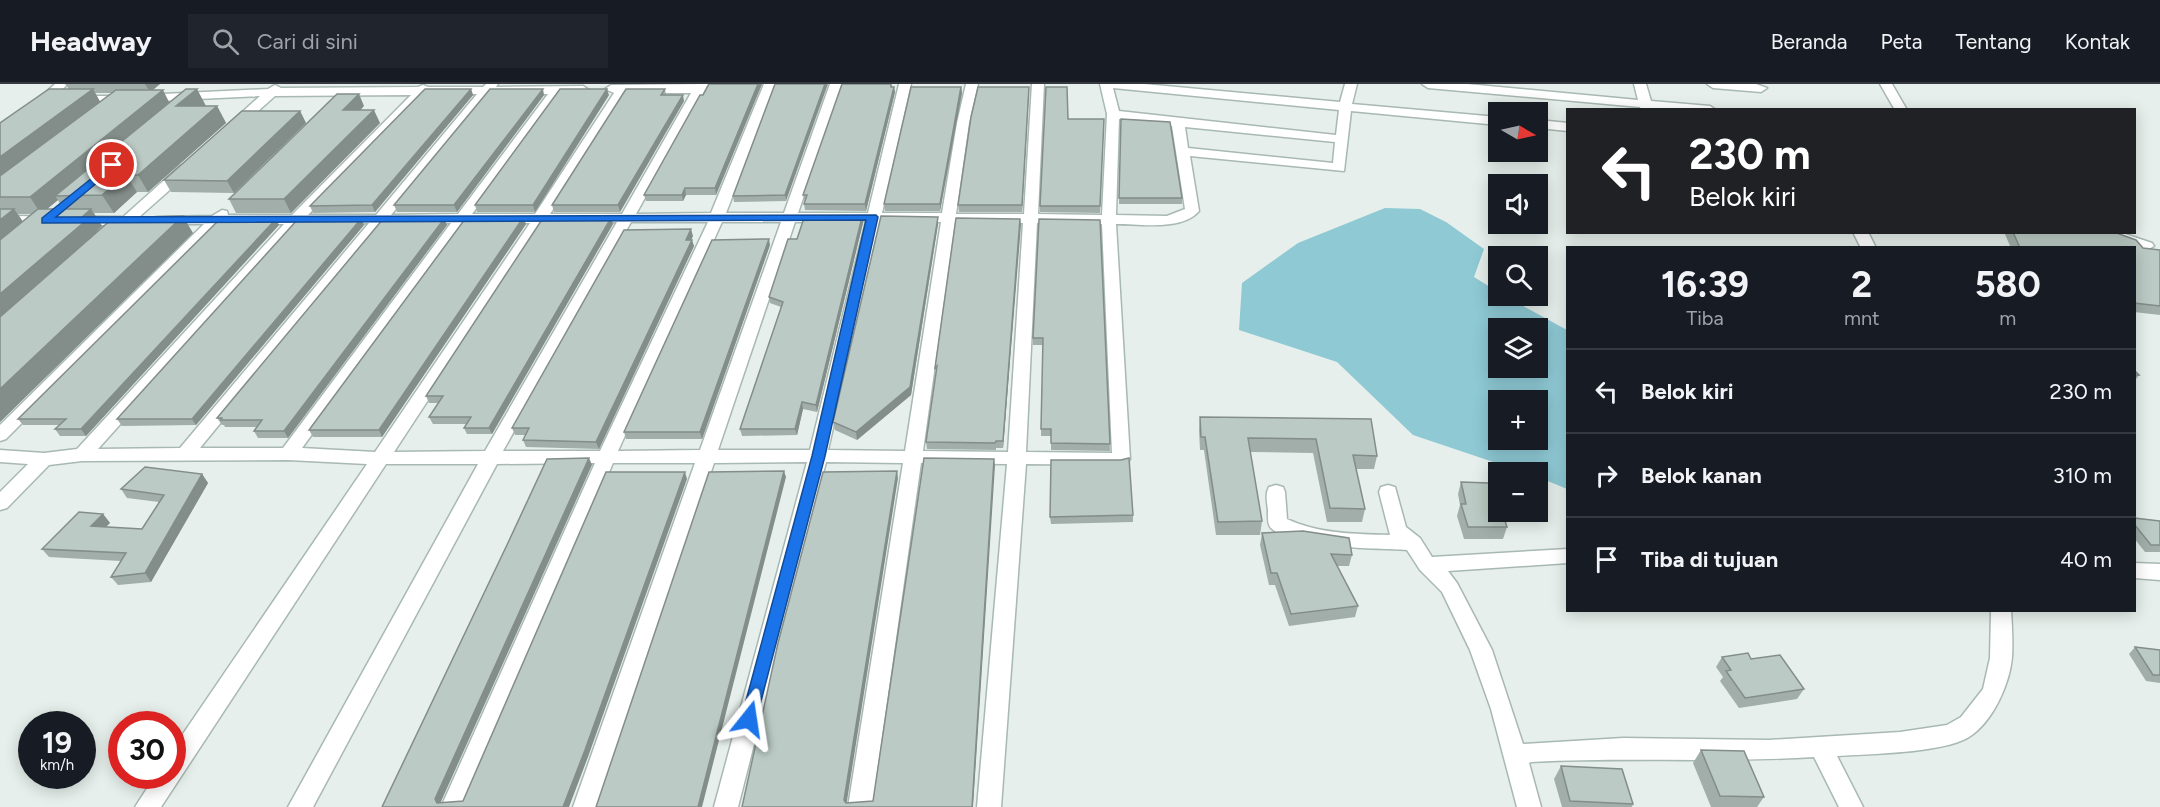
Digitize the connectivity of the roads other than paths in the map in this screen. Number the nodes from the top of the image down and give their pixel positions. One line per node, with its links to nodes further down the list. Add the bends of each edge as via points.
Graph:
1 (62, 84): 23 (street, via 50,94 51,103)
2 (177, 84): 22 (street)
3 (770, 84): 42 (street)
4 (836, 84): 43 (street)
5 (904, 84): 44 (street)
6 (972, 84): 50 (street)
7 (1038, 84): 53 (street)
8 (1351, 84): 26 (street)
9 (1428, 84): 24 (street)
10 (1640, 84): 24 (street)
11 (1713, 84): 16 (street)
12 (1886, 84): 28 (street)
13 (701, 86): 18 (street); 49 (street)
14 (490, 87): 17 (street); 19 (street); 46 (street)
15 (277, 88): 20 (street); 21 (street); 36 (street)
16 (1761, 88)
17 (423, 89): 20 (street); 45 (street)
18 (622, 89): 19 (street); 48 (street)
19 (556, 90): 47 (street)
20 (348, 91): 25 (street)
21 (195, 96): 22 (street); 29 (street)
22 (160, 98): 23 (street)
23 (121, 100): 30 (street)
24 (1646, 106): 27 (street)
25 (332, 107)
26 (1345, 108): 31 (street, via 1106,84); 32 (street); 37 (street)
27 (1678, 108)
28 (1900, 108)
29 (178, 111)
30 (102, 114)
31 (1113, 114): 33 (street); 51 (street)
32 (1488, 120)
33 (1178, 123): 37 (street); 38 (street)
34 (1548, 125): 35 (street)
35 (1566, 127)
36 (221, 137)
37 (1342, 139): 38 (street, via 1339,168)
38 (1184, 151): 51 (street, via 1191,211 1167,220)
39 (195, 160): 56 (street)
40 (234, 203): 52 (street)
41 (63, 206): 55 (street)
42 (717, 217): 43 (street); 49 (street); 69 (street)
43 (790, 217): 44 (street); 67 (street)
44 (872, 217): 50 (street); 66 (street)
45 (297, 218): 46 (street); 52 (street); 63 (street)
46 (382, 218): 47 (street); 64 (street)
47 (460, 218): 48 (street); 62 (street)
48 (540, 218): 49 (street); 72 (street)
49 (625, 218): 73 (street)
50 (950, 218): 53 (street); 68 (street)
51 (1109, 218): 53 (street); 70 (street, via 1121,459)
52 (217, 219): 56 (street); 61 (street)
53 (1031, 219): 70 (street)
54 (0, 220): 55 (street)
55 (46, 220): 56 (street); 58 (street)
56 (126, 221): 59 (street)
57 (2109, 234): 60 (street)
58 (27, 235)
59 (109, 236)
60 (2147, 246)
61 (0, 435)
62 (288, 454): 64 (street); 72 (street)
63 (81, 455): 64 (street); 71 (street)
64 (185, 455)
65 (0, 456): 71 (street)
66 (818, 456): 67 (street); 68 (street); 91 (street)
67 (707, 457): 69 (street); 90 (street)
68 (911, 457): 70 (street); 92 (street)
69 (606, 458): 73 (street); 89 (street)
70 (1017, 458): 93 (street)
71 (44, 459): 76 (street)
72 (381, 459): 73 (street); 84 (street)
73 (490, 459): 88 (street)
74 (1276, 492): 77 (street, via 1278,523 1290,529 1313,537)
75 (1388, 492): 77 (street, via 1397,530)
76 (0, 503)
77 (1413, 543): 79 (street)
78 (1566, 556): 79 (street)
79 (1426, 565): 85 (street, via 1450,588 1481,650)
80 (2136, 570): 81 (street)
81 (2160, 572)
82 (2001, 612): 83 (street, via 2001,658 1993,692 1960,731 1929,738)
83 (1821, 748): 85 (street, via 1623,748 1527,752); 95 (street)
84 (186, 749)
85 (1517, 758): 94 (street)
86 (159, 789): 87 (street)
87 (147, 807)
88 (300, 807)
89 (453, 807)
90 (585, 807)
91 (726, 807)
92 (860, 807)
93 (989, 807)
94 (1529, 807)
95 (1851, 807)

